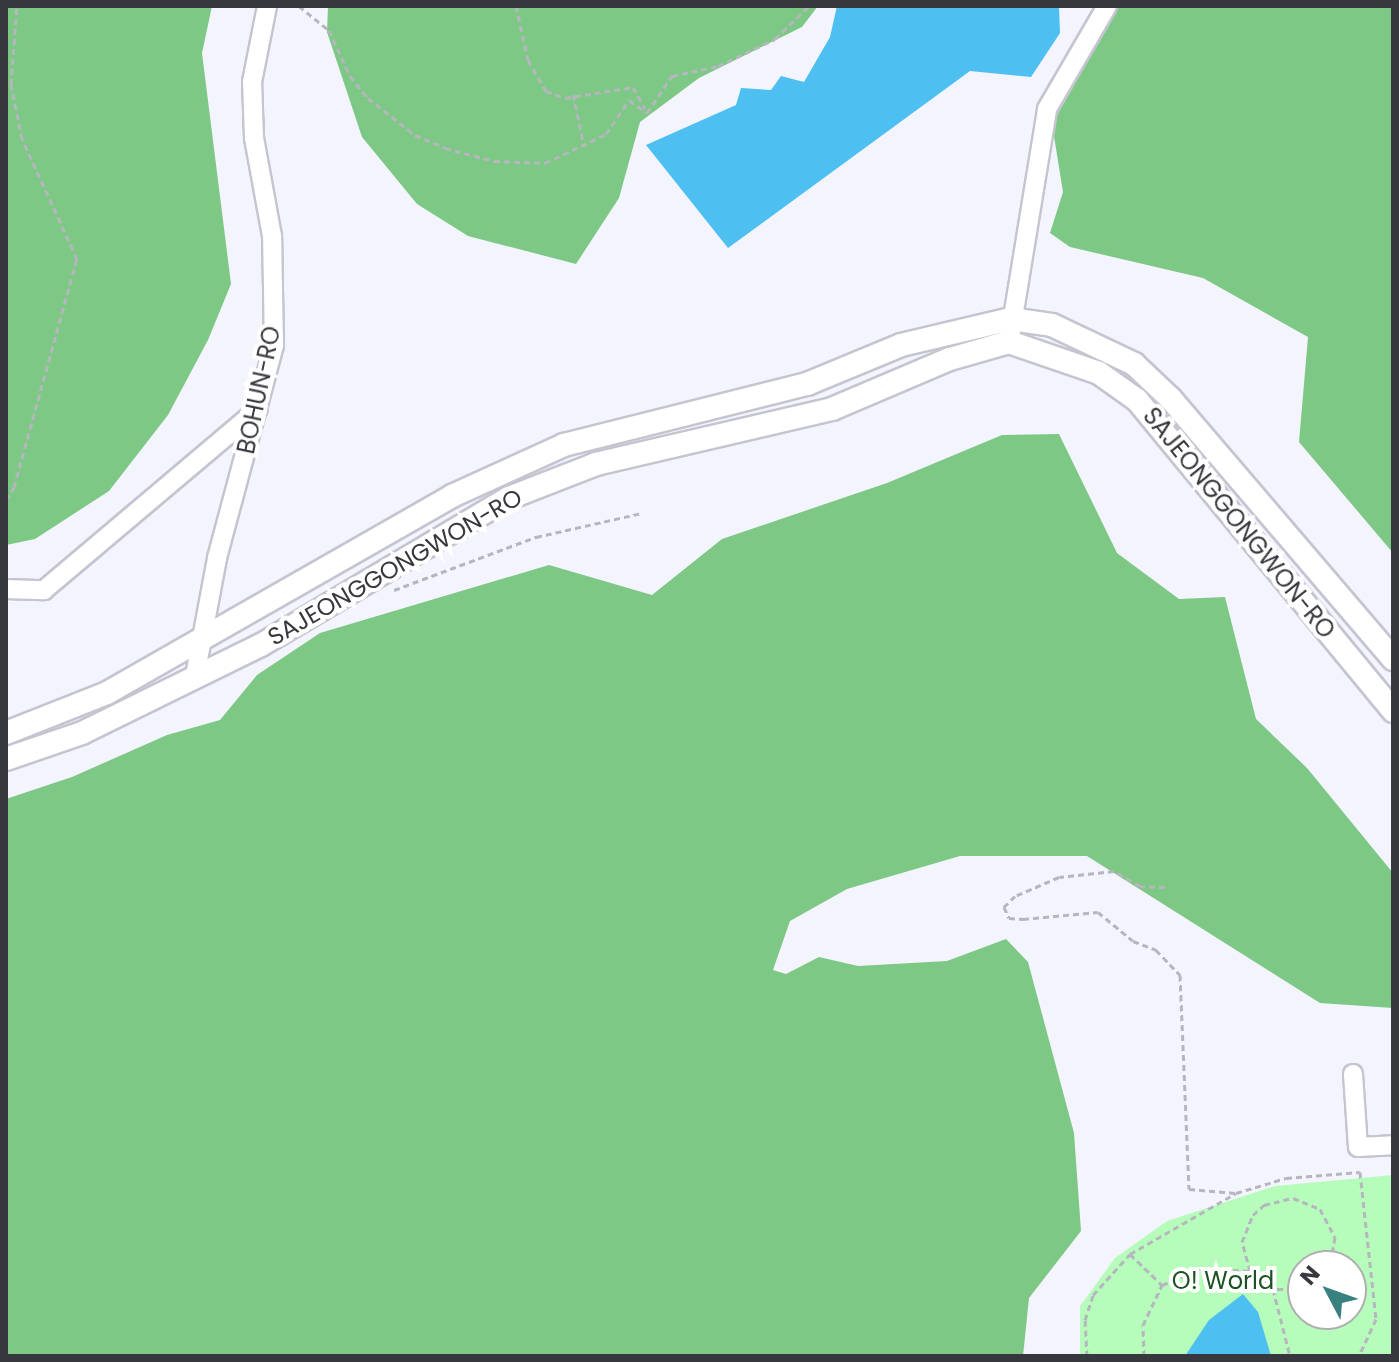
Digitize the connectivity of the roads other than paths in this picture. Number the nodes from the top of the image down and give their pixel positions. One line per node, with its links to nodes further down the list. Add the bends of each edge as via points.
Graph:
1 (267, 6): 5 (street, BOHUN-RO, via 252,82 254,138 272,236 275,308 274,346)
2 (1107, 6): 3 (street, via 1047,109)
3 (1011, 319): 4 (street); 7 (main road, SAJEONGGONGWON-RO, via 901,345 807,384 564,445 452,496); 8 (main road, SAJEONGGONGWON-RO, via 1052,325 1134,364 1171,399)
4 (1009, 342): 9 (main road, SAJEONGGONGWON-RO, via 950,359 832,409 596,464 509,498 261,645); 10 (main road, SAJEONGGONGWON-RO, via 1099,373 1137,400)
5 (258, 409): 6 (street, via 44,590); 7 (street, BOHUN-RO)
6 (6, 589)
7 (198, 641): 9 (street, BOHUN-RO); 11 (main road, SAJEONGGONGWON-RO, via 107,693)
8 (1393, 659)
9 (195, 676): 12 (main road, SAJEONGGONGWON-RO, via 82,733)
10 (1393, 711)
11 (6, 733)
12 (6, 759)
13 (1353, 1074): 14 (street, via 1358,1147)
14 (1393, 1145)

